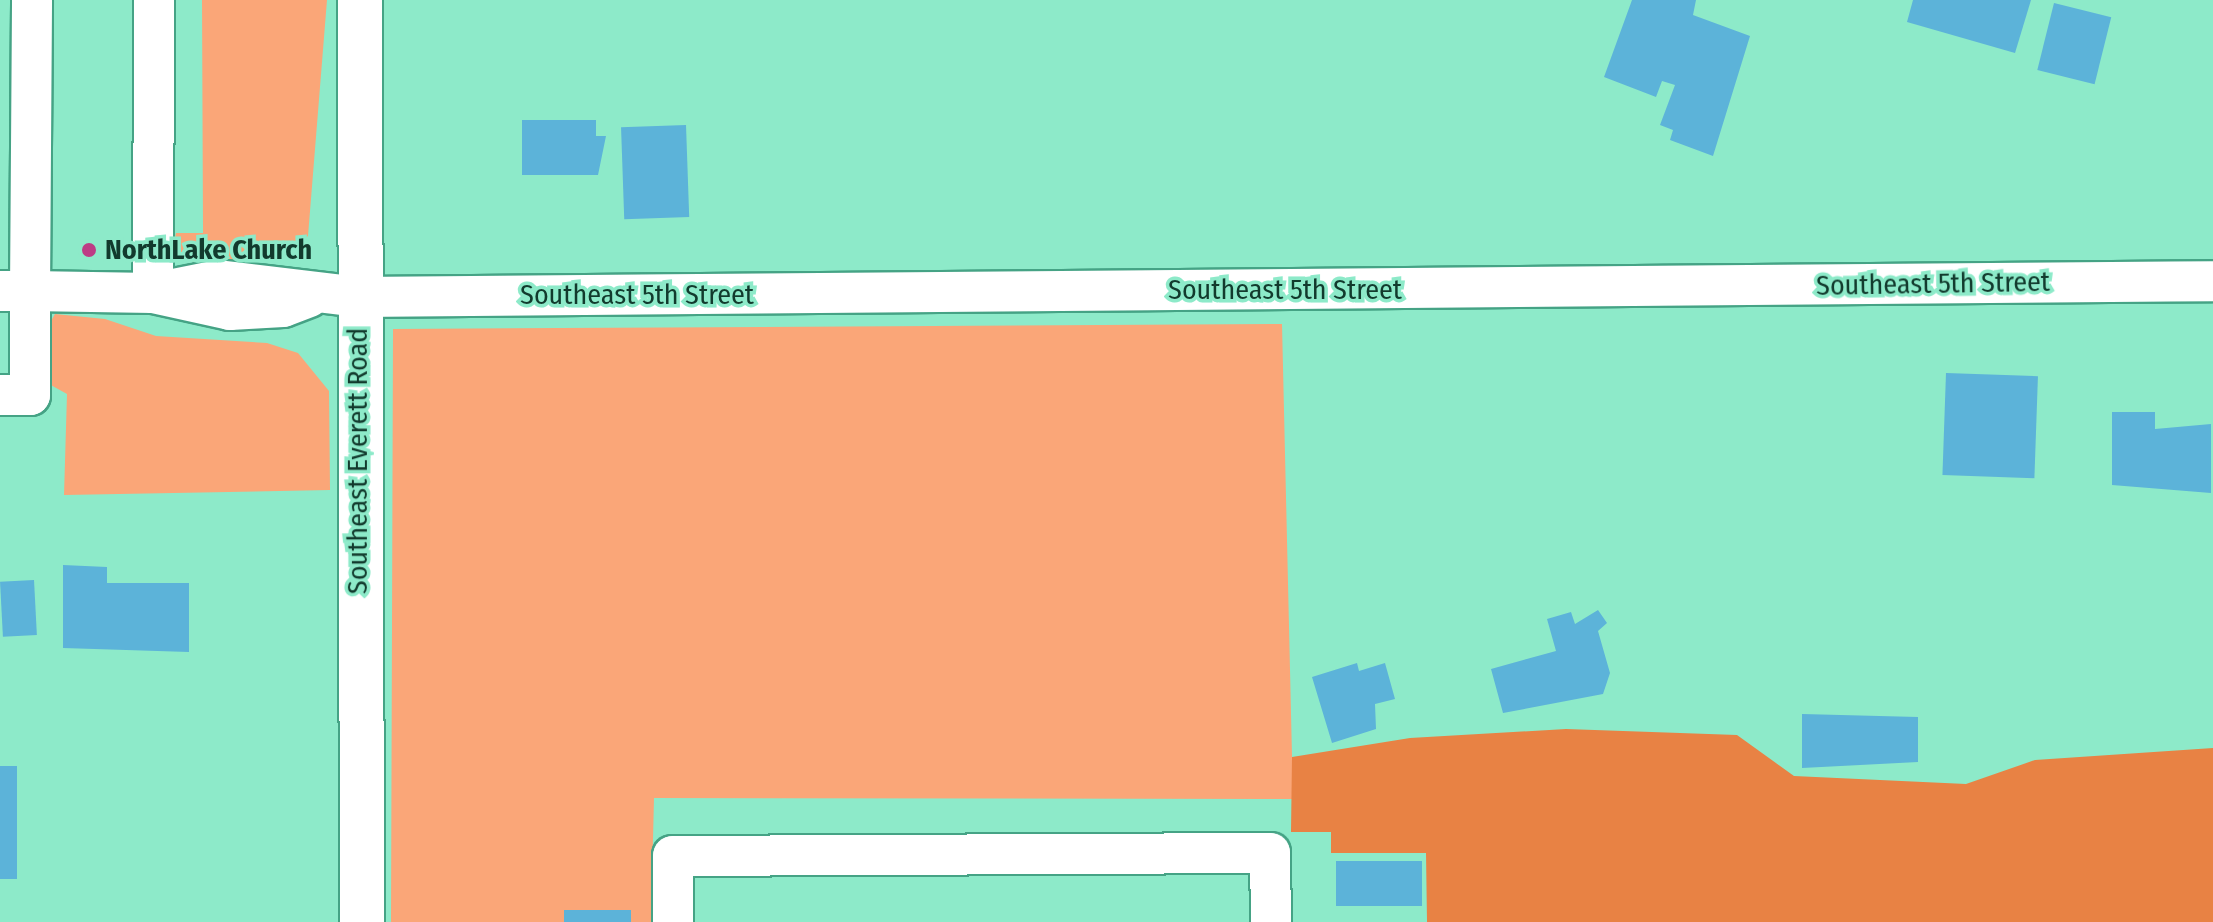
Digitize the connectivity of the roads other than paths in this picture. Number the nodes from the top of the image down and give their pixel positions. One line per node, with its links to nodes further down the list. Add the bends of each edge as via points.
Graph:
1 (32, 0): 5 (street)
2 (154, 0): 6 (street)
3 (360, 0): 7 (main road, Southeast Everett Road)
4 (2213, 281): 7 (street, Southeast 5th Street)
5 (15, 291): 6 (street, Southeast 5th Street); 8 (street, via 30,395)
6 (153, 293): 7 (street, Southeast 5th Street, via 218,280)
7 (337, 296): 9 (main road, Southeast Everett Road)
8 (0, 395)
9 (362, 922)
10 (673, 922): 11 (street, via 673,856 1270,853)
11 (1271, 922)

